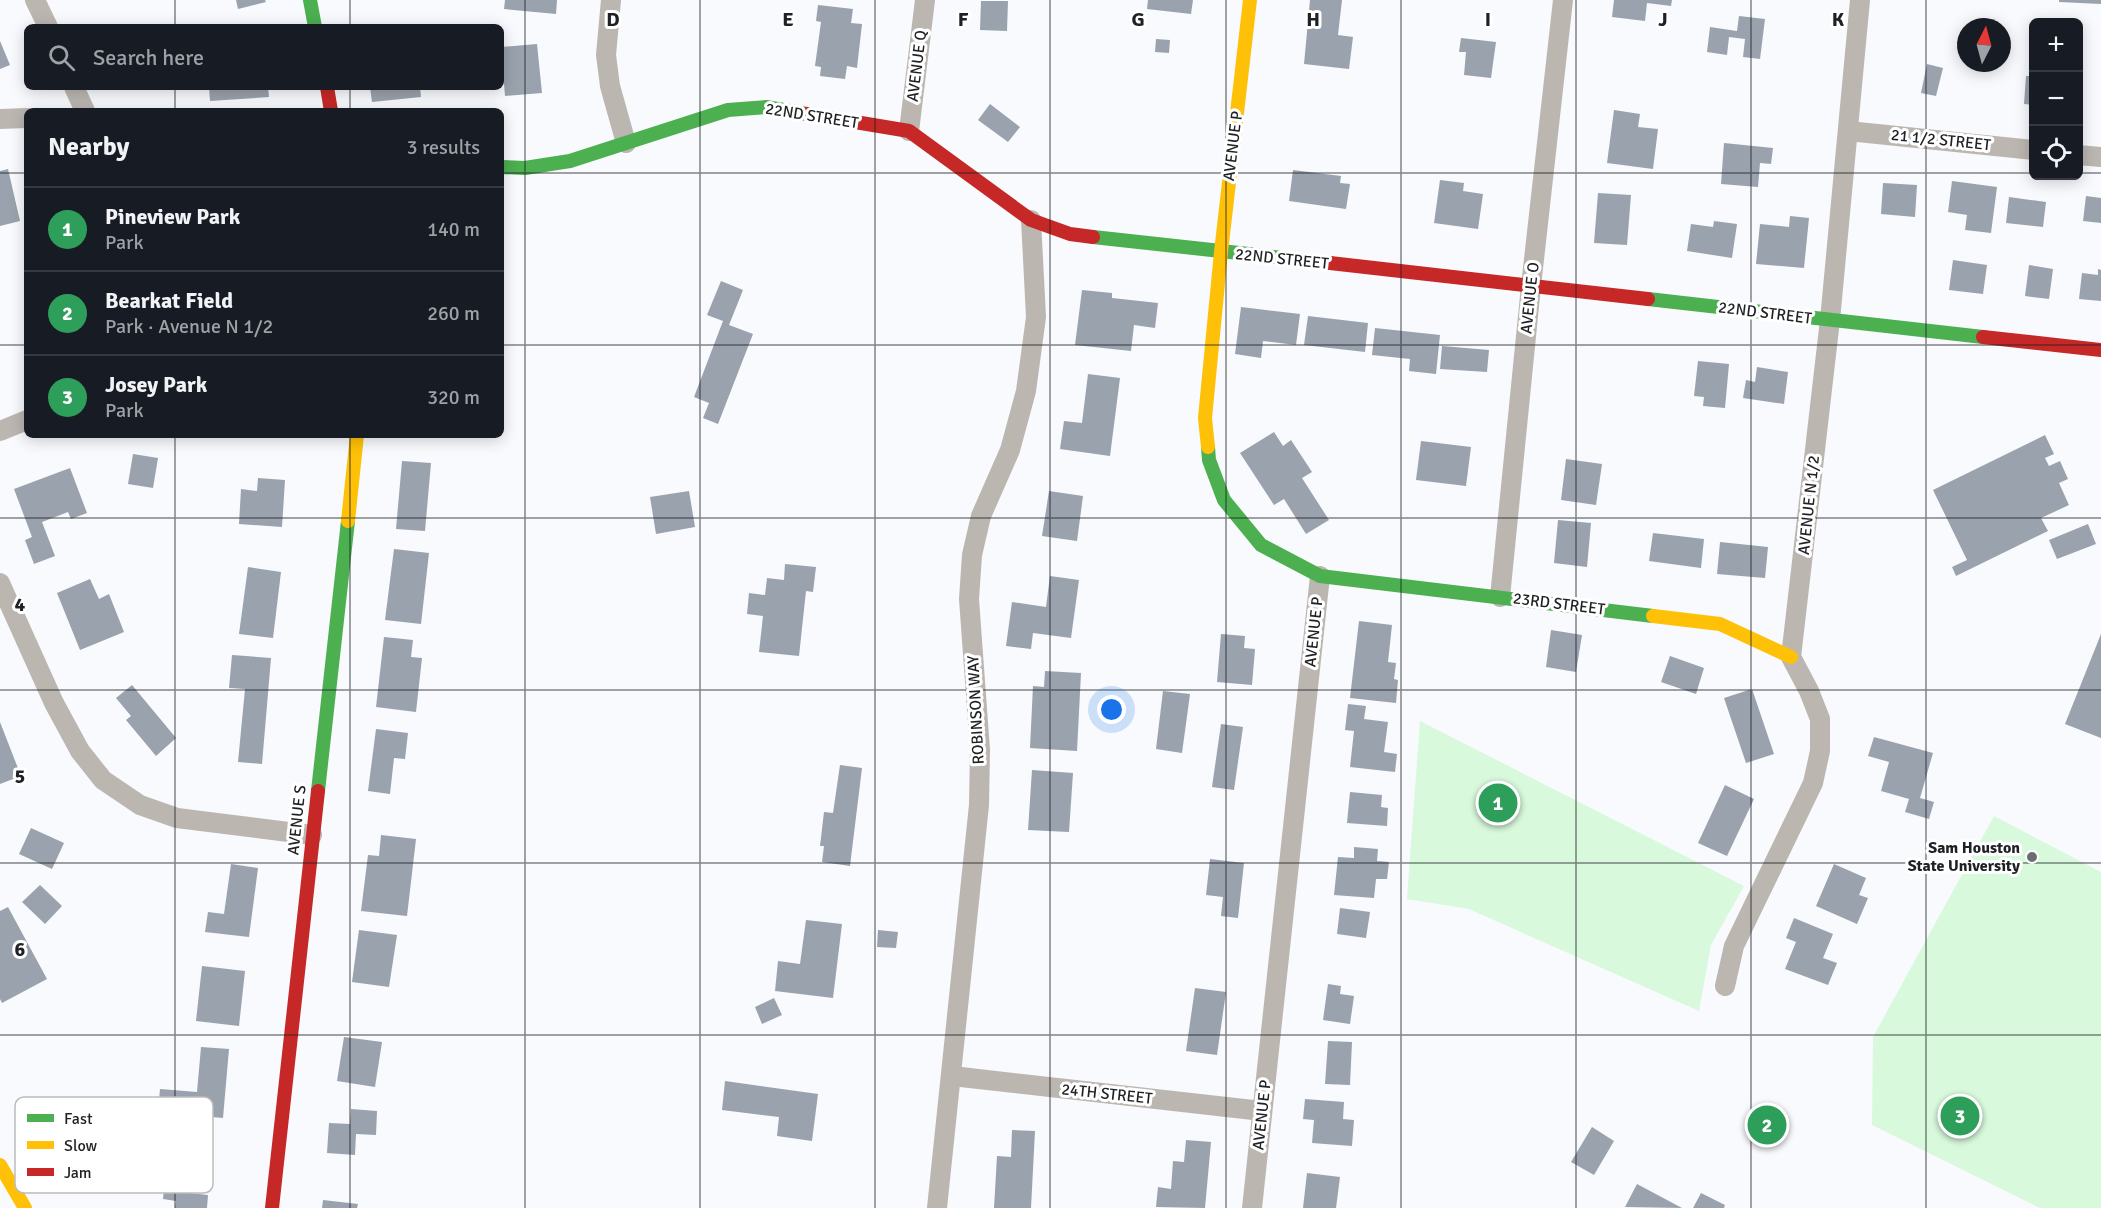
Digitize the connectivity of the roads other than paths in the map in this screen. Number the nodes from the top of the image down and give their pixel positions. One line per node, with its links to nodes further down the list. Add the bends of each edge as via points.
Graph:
1 (35, 0): 8 (street)
2 (310, 0): 9 (street)
3 (610, 0): 18 (street, via 606,55 610,86)
4 (925, 0): 17 (street, AVENUE Q)
5 (1250, 0): 24 (street, AVENUE P)
6 (1563, 0): 25 (street, AVENUE O)
7 (1860, 0): 16 (street, AVENUE N 1/2)
8 (47, 24)
9 (314, 24)
10 (75, 90): 12 (street)
11 (328, 90): 13 (street)
12 (84, 108)
13 (330, 108)
14 (24, 118): 15 (street)
15 (0, 119)
16 (1848, 130): 19 (street, 21 1/2 STREET); 26 (street, AVENUE N 1/2)
17 (909, 131): 18 (street, 22ND STREET, via 766,107 728,110); 23 (street, 22ND STREET)
18 (627, 143): 22 (street, 22ND STREET, via 570,161)
19 (2029, 149)
20 (2083, 155): 21 (street)
21 (2101, 157)
22 (504, 168)
23 (1031, 220): 24 (street, 22ND STREET, via 1070,234); 37 (street, ROBINSON WAY, via 1036,317 1026,391 1010,450 981,516 972,555 969,599 980,750 979,805)
24 (1221, 252): 25 (street, 22ND STREET); 31 (street, AVENUE P, via 1205,418 1209,460 1224,500 1261,545)
25 (1531, 286): 26 (street, 22ND STREET); 33 (street, AVENUE O)
26 (1830, 320): 27 (street, 22ND STREET); 34 (street, AVENUE N 1/2)
27 (2101, 350)
28 (24, 421): 29 (street)
29 (0, 431)
30 (357, 438): 35 (street, AVENUE S)
31 (1320, 576): 33 (street, 23RD STREET); 38 (street, AVENUE P)
32 (0, 583): 35 (street, via 54,704 80,751 103,780 140,805 177,819)
33 (1500, 597): 34 (street, 23RD STREET, via 1720,624)
34 (1791, 657): 36 (street, via 1820,719 1820,751 1813,783 1734,946)
35 (312, 835): 43 (street, AVENUE S)
36 (1725, 986)
37 (952, 1076): 38 (street, 24TH STREET); 44 (street, ROBINSON WAY)
38 (1262, 1111): 45 (street, AVENUE P)
39 (0, 1165): 40 (street)
40 (15, 1191)
41 (16, 1193): 42 (street)
42 (25, 1208)
43 (272, 1208)
44 (937, 1208)
45 (1252, 1208)

